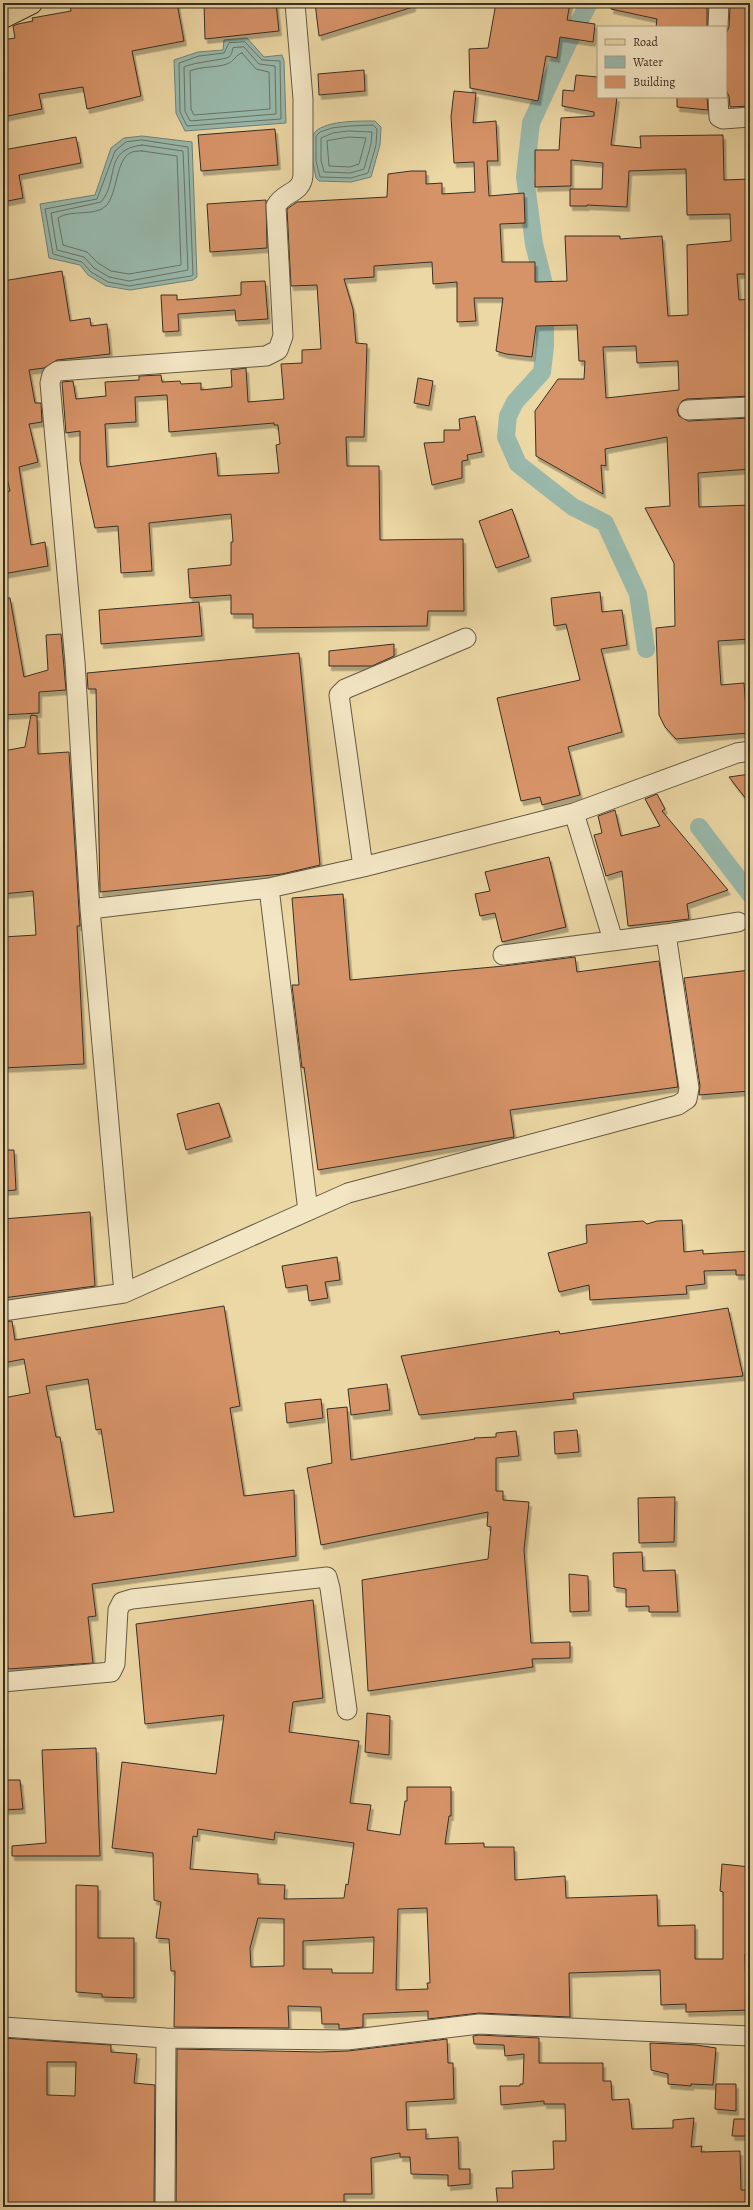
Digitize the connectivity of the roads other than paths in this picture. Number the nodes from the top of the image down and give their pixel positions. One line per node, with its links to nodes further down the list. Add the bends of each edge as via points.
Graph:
1 (31, 3): 4 (main road)
2 (295, 3): 15 (street, via 303,99 303,183 298,189 280,198 276,206 283,336 278,350 266,356 58,371 52,375 50,383 75,662)
3 (719, 3): 5 (street)
4 (3, 17)
5 (718, 26)
6 (718, 98): 7 (street, via 719,117)
7 (750, 117)
8 (750, 407): 9 (street)
9 (688, 410)
10 (466, 638): 13 (street, via 345,689 339,695)
11 (750, 751): 12 (street)
12 (574, 813): 13 (street); 18 (street)
13 (363, 867): 14 (street)
14 (269, 888): 15 (street); 20 (street)
15 (90, 909): 21 (street)
16 (738, 922): 17 (street)
17 (666, 934): 18 (street); 20 (street, via 688,1099 678,1105 348,1193)
18 (613, 940): 19 (street)
19 (503, 955)
20 (308, 1211): 21 (street)
21 (124, 1293): 22 (street)
22 (3, 1312)
23 (3, 1682): 24 (street, via 110,1672 115,1664 118,1610 122,1602 327,1577)
24 (347, 1710)
25 (3, 2028): 27 (street)
26 (750, 2036): 27 (street, via 479,2024 347,2040)
27 (166, 2038): 28 (street)
28 (165, 2207)

